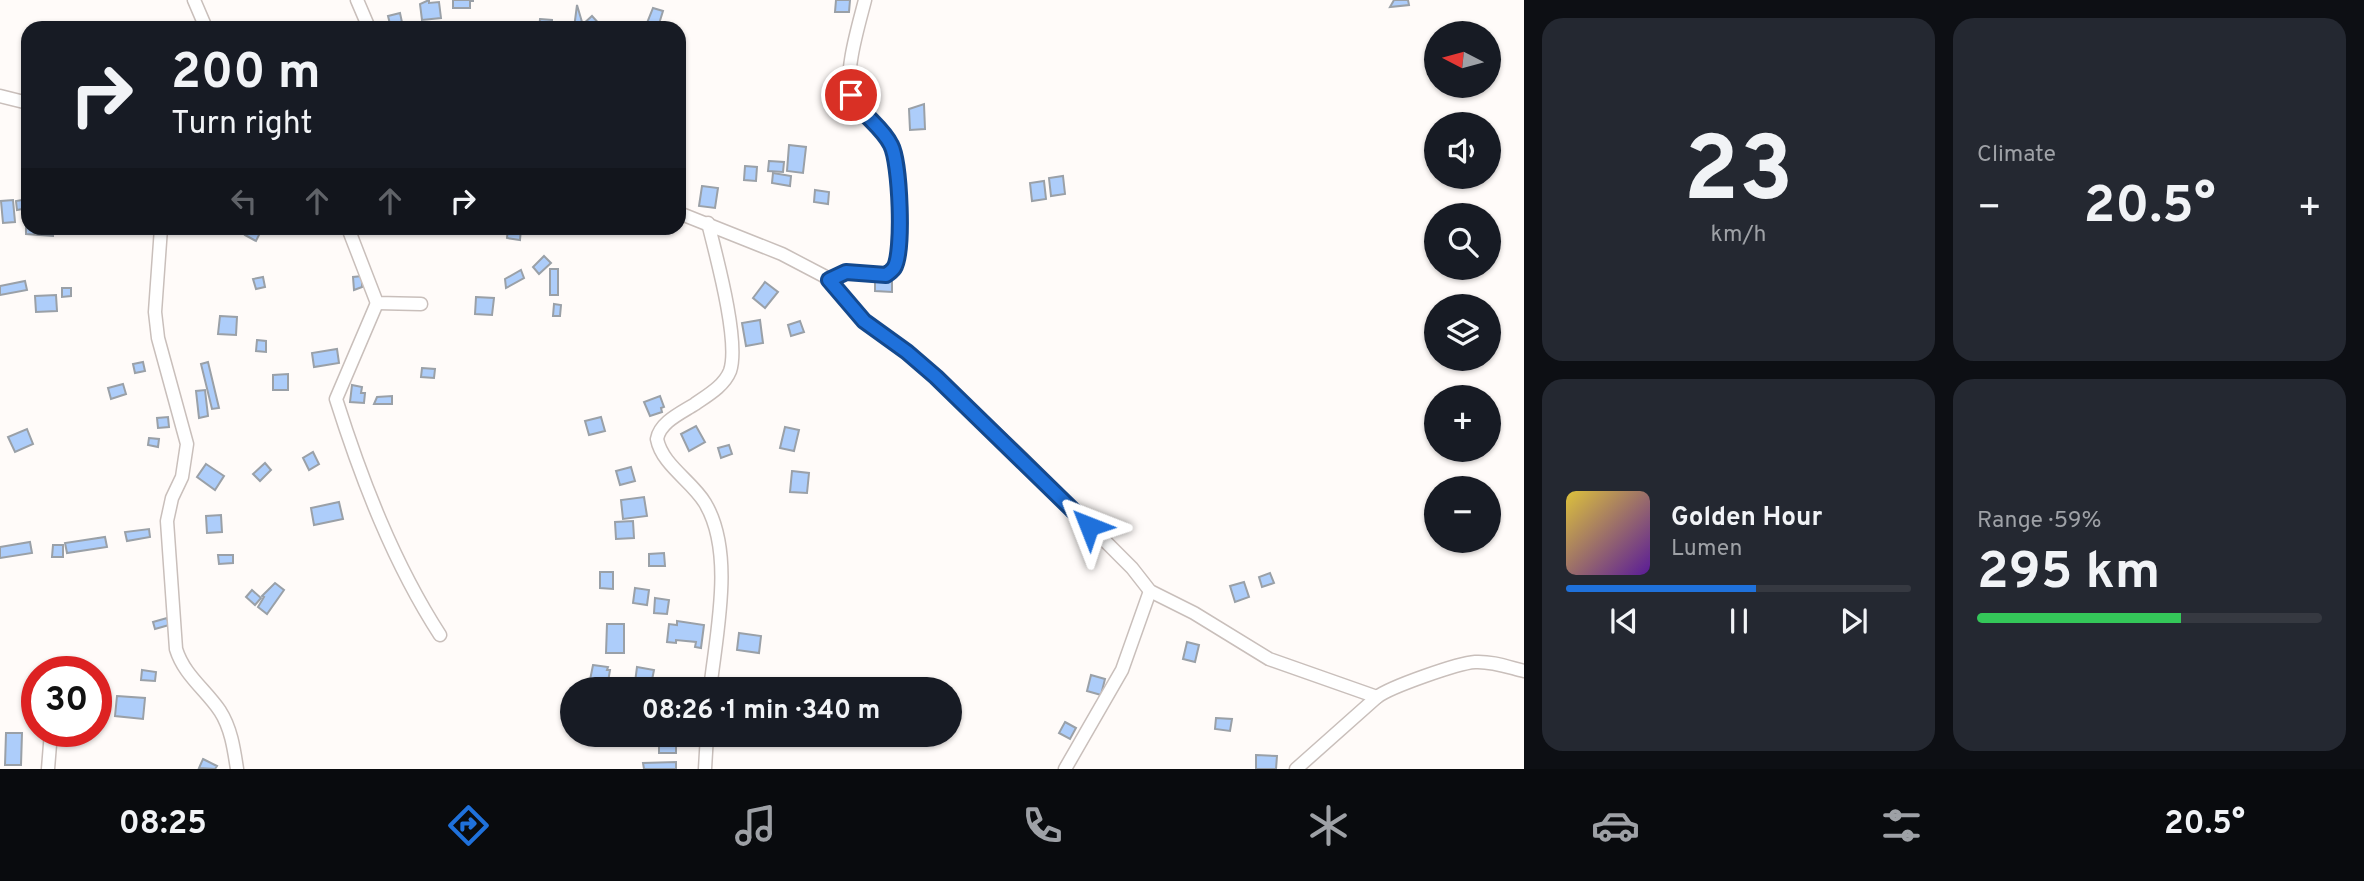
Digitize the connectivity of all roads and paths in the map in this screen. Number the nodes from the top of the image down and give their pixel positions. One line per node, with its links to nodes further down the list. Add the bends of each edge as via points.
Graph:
1 (194, 0): 4 (street)
2 (357, 0): 5 (street)
3 (865, 0): 12 (street, via 849,84 856,106 886,136 894,151 898,258 886,275 846,272)
4 (203, 21)
5 (366, 21)
6 (0, 96): 7 (street)
7 (21, 101)
8 (686, 215): 9 (street)
9 (708, 223): 12 (street); 18 (street, via 727,309 730,372 715,390 664,425 657,439 663,455 705,502 719,539 722,572)
10 (160, 235): 23 (street, via 155,312 158,338 187,444 183,477 167,521 176,649 183,667 226,721)
11 (351, 235): 13 (street)
12 (829, 280): 15 (street, via 864,321 919,362 1023,459)
13 (376, 303): 14 (street); 16 (street, via 336,400 357,466 418,602)
14 (421, 304)
15 (1150, 591): 19 (street, via 1269,659); 25 (street, via 1122,670)
16 (440, 635)
17 (1524, 671): 19 (street, via 1472,662)
18 (711, 677)
19 (1377, 697): 26 (street)
20 (50, 747): 22 (street)
21 (706, 747): 24 (street)
22 (48, 769)
23 (237, 769)
24 (705, 769)
25 (1065, 769)
26 (1296, 769)

